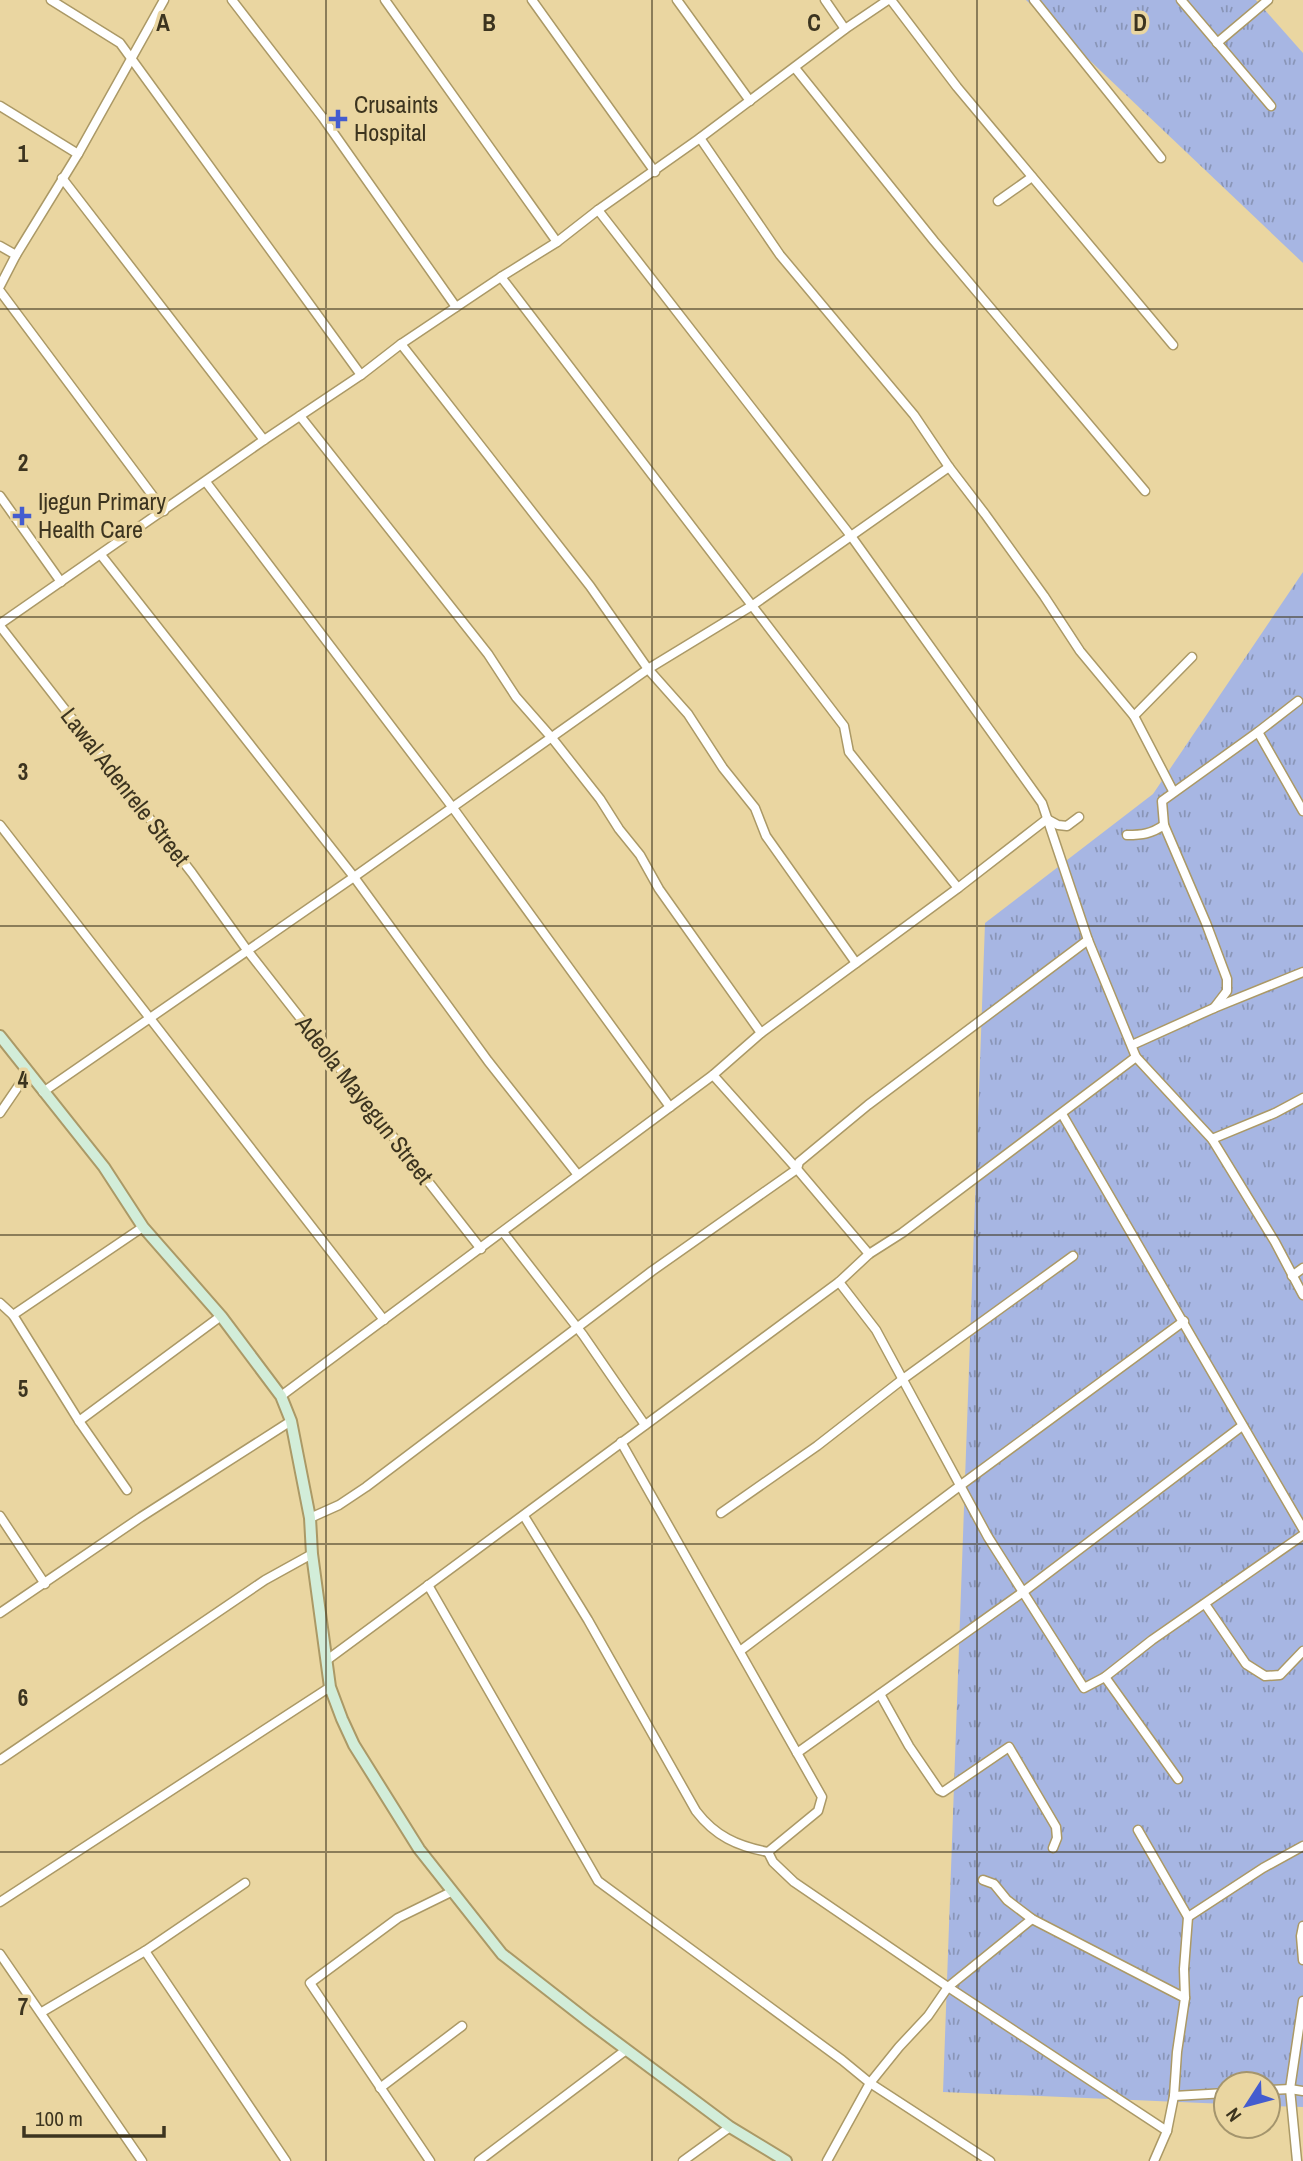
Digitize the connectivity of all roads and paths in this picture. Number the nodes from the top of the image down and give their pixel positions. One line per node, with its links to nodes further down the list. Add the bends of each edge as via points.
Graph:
1 (51, 0): 14 (street, via 120,43)
2 (164, 0): 14 (street)
3 (232, 0): 32 (street, via 323,118)
4 (385, 0): 27 (street)
5 (532, 0): 22 (street)
6 (677, 0): 16 (street)
7 (825, 0): 12 (street)
8 (890, 0): 12 (street); 23 (street)
9 (1034, 0): 21 (street)
10 (1181, 0): 13 (street)
11 (1268, 0): 13 (street)
12 (845, 29): 15 (street)
13 (1217, 43): 18 (street)
14 (131, 60): 20 (street); 35 (street)
15 (795, 68): 16 (street); 40 (street)
16 (750, 101): 19 (street)
17 (0, 106): 20 (street)
18 (1271, 106)
19 (700, 138): 22 (street); 38 (street, via 780,255 914,415)
20 (78, 154): 24 (street)
21 (1161, 158)
22 (655, 172): 26 (street)
23 (1032, 177): 25 (street); 34 (street)
24 (62, 178): 29 (street); 37 (street)
25 (998, 201)
26 (598, 210): 27 (street); 43 (street)
27 (557, 242): 30 (street)
28 (0, 246): 29 (street)
29 (16, 255): 31 (street)
30 (500, 277): 32 (street); 46 (street)
31 (0, 288): 42 (street)
32 (456, 307): 33 (street)
33 (401, 344): 35 (street); 49 (street, via 590,586)
34 (1173, 345)
35 (361, 375): 36 (street)
36 (300, 416): 37 (street); 53 (street)
37 (264, 440): 39 (street)
38 (949, 467): 43 (street); 51 (street, via 1080,651)
39 (206, 482): 42 (street); 55 (street)
40 (1145, 491)
41 (0, 497): 45 (street)
42 (164, 511): 44 (street)
43 (851, 536): 46 (street); 58 (street, via 1030,785)
44 (101, 555): 45 (street); 62 (street)
45 (61, 582): 47 (street)
46 (753, 605): 49 (street); 63 (street, via 844,726 849,752)
47 (0, 625): 65 (street, Lawal Adenrele Street)
48 (1192, 657): 51 (street)
49 (648, 669): 53 (street); 66 (street, via 688,713 755,808 766,836)
50 (1298, 701): 52 (street)
51 (1134, 716): 54 (street)
52 (1258, 732): 54 (street); 56 (street)
53 (552, 738): 55 (street); 70 (street, via 640,855)
54 (1173, 791): 60 (street, via 1162,801)
55 (453, 808): 62 (street); 78 (street)
56 (1303, 811)
57 (1079, 817): 58 (street, via 1067,826)
58 (1047, 819): 63 (street); 64 (street)
59 (0, 825): 69 (street)
60 (1164, 825): 61 (street, via 1144,835); 68 (street, via 1227,979 1227,991)
61 (1127, 835)
62 (354, 877): 65 (street); 83 (street, via 488,1062)
63 (958, 888): 66 (street)
64 (1088, 940): 72 (street); 82 (street, via 868,1105 799,1162)
65 (247, 950): 69 (street); 86 (street, Adeola Mayegun Street)
66 (856, 963): 70 (street)
67 (1303, 972): 68 (street)
68 (1214, 1008): 72 (street)
69 (149, 1018): 76 (street); 96 (street)
70 (761, 1033): 75 (street)
71 (0, 1036): 74 (street)
72 (1132, 1045): 73 (street)
73 (1136, 1057): 80 (street); 81 (street)
74 (28, 1072): 76 (street); 79 (street)
75 (713, 1075): 78 (street); 82 (street)
76 (43, 1092): 84 (street, via 104,1167)
77 (1303, 1098): 81 (street)
78 (670, 1107): 83 (street)
79 (0, 1113)
80 (1062, 1114): 87 (street); 97 (street)
81 (1212, 1139): 90 (street)
82 (797, 1169): 87 (street); 98 (street)
83 (578, 1175): 85 (street)
84 (143, 1227): 94 (street); 95 (street)
85 (503, 1232): 86 (street); 98 (street)
86 (481, 1249): 96 (street)
87 (869, 1254): 91 (street)
88 (1073, 1256): 99 (street)
89 (1303, 1268): 90 (street)
90 (1292, 1276): 92 (street)
91 (839, 1282): 99 (street, via 876,1330); 103 (street)
92 (1303, 1295)
93 (0, 1303): 94 (street)
94 (13, 1315): 101 (street)
95 (220, 1316): 100 (street); 101 (street)
96 (384, 1320): 100 (street)
97 (1184, 1321): 104 (street); 106 (street)
98 (578, 1328): 103 (street); 111 (street, via 366,1487)
99 (903, 1379): 106 (street); 108 (street)
100 (281, 1396): 102 (street)
101 (79, 1421): 107 (street)
102 (290, 1421): 111 (street); 115 (street)
103 (645, 1424): 105 (street)
104 (1242, 1426): 112 (street); 117 (street)
105 (621, 1442): 110 (street); 120 (street)
106 (961, 1485): 117 (street); 120 (street)
107 (127, 1490)
108 (721, 1513)
109 (0, 1516): 115 (street)
110 (524, 1516): 116 (street); 132 (street, via 696,1811 707,1826 733,1843)
111 (310, 1518): 114 (street)
112 (1303, 1529)
113 (1303, 1535): 118 (street)
114 (312, 1554): 122 (street); 127 (street, via 265,1580)
115 (45, 1584): 119 (street)
116 (428, 1585): 122 (street); 149 (street, via 598,1881)
117 (1023, 1592): 123 (street, via 1084,1688); 125 (street)
118 (1205, 1604): 121 (street, via 1246,1664 1265,1676 1280,1675); 123 (street)
119 (0, 1613)
120 (740, 1651): 126 (street)
121 (1303, 1651)
122 (327, 1660): 124 (street)
123 (1105, 1677): 128 (street)
124 (330, 1687): 135 (street, via 342,1720 383,1793); 136 (street)
125 (880, 1694): 126 (street); 131 (street, via 909,1746 943,1792 1009,1747 1056,1827)
126 (797, 1752): 132 (street, via 822,1804)
127 (0, 1760)
128 (1178, 1779)
129 (1138, 1830): 137 (street)
130 (1303, 1846): 137 (street)
131 (1053, 1848)
132 (768, 1852): 143 (street, via 794,1882)
133 (983, 1880): 138 (street, via 994,1884)
134 (245, 1883): 140 (street)
135 (451, 1892): 148 (street, via 502,1954); 150 (street, via 398,1918 310,1983)
136 (0, 1902)
137 (1188, 1917): 144 (street)
138 (1032, 1919): 143 (street); 144 (street)
139 (1303, 1926): 142 (street)
140 (145, 1951): 146 (street); 159 (street)
141 (0, 1954): 146 (street)
142 (1303, 1960)
143 (948, 1987): 149 (street); 157 (street)
144 (1185, 1998): 155 (street)
145 (1303, 2001): 152 (street)
146 (42, 2012): 158 (street)
147 (462, 2026): 150 (street)
148 (626, 2050): 156 (street); 161 (street)
149 (870, 2083): 164 (street); 165 (street)
150 (380, 2088): 160 (street)
151 (1282, 2089): 152 (street)
152 (1290, 2089): 153 (street); 167 (street)
153 (1303, 2091)
154 (1212, 2094): 155 (street)
155 (1174, 2096): 157 (street)
156 (730, 2127): 162 (street); 163 (street)
157 (1167, 2131): 166 (street)
158 (142, 2161)
159 (286, 2161)
160 (430, 2161)
161 (479, 2161)
162 (682, 2161)
163 (786, 2161)
164 (827, 2161)
165 (990, 2161)
166 (1154, 2161)
167 (1297, 2161)

